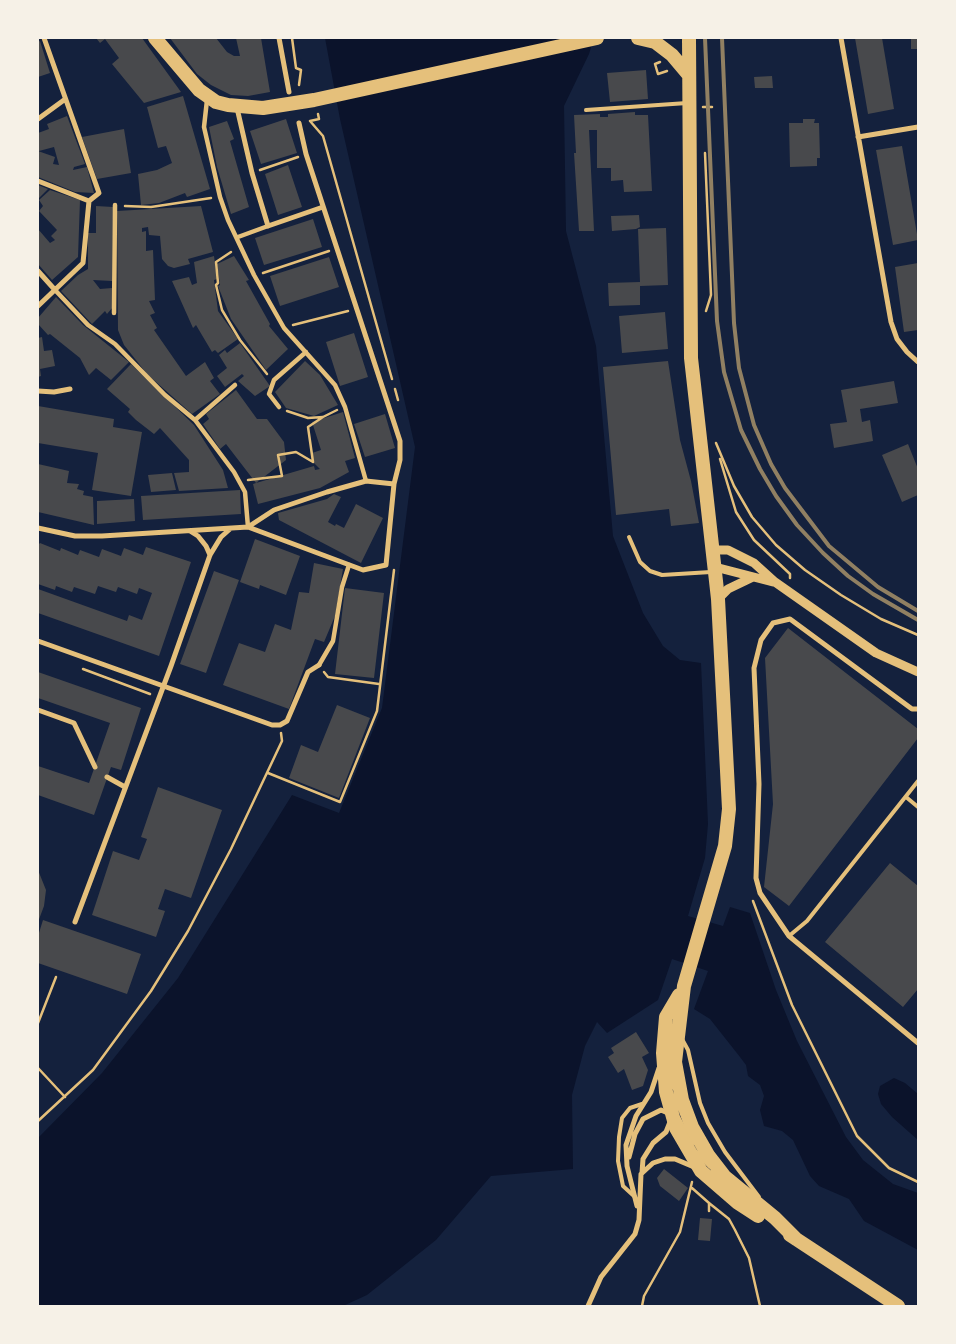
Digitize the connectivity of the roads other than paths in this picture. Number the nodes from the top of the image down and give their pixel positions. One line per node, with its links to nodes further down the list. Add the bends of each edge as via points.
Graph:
1 (44, 38): 11 (street)
2 (155, 38): 10 (highway, via 192,84)
3 (280, 38): 12 (street)
4 (597, 38): 12 (highway)
5 (638, 38): 9 (highway, via 655,42 672,55)
6 (681, 38): 9 (highway)
7 (689, 38): 9 (highway)
8 (841, 38): 19 (street)
9 (688, 74): 13 (highway)
10 (207, 96): 14 (highway, via 216,102); 25 (street, via 204,127 220,197)
11 (64, 100): 16 (street); 21 (street, via 99,193)
12 (298, 100): 14 (highway, via 263,108)
13 (689, 103): 15 (lane); 44 (highway, via 691,358)
14 (237, 107): 24 (street)
15 (586, 110)
16 (38, 119)
17 (299, 123): 23 (street)
18 (918, 127): 19 (street)
19 (858, 137): 31 (street, via 891,322 897,339)
20 (38, 181): 21 (street)
21 (89, 201): 27 (street, via 83,263)
22 (115, 205): 29 (street)
23 (323, 207): 24 (street); 38 (street, via 400,441 400,460)
24 (268, 226): 25 (street)
25 (238, 237): 30 (street, via 254,275 284,328)
26 (38, 271): 27 (street)
27 (55, 290): 28 (street); 36 (street, via 88,325 115,344 165,395)
28 (38, 306)
29 (114, 313)
30 (306, 351): 35 (street, via 274,380 269,394); 37 (street, via 335,385 345,406)
31 (918, 362)
32 (235, 385): 36 (street)
33 (70, 389): 34 (street)
34 (38, 390)
35 (279, 407)
36 (195, 420): 39 (street, via 245,492)
37 (366, 481): 38 (street); 39 (street, via 274,510)
38 (394, 484): 46 (street, via 386,565 363,570)
39 (248, 527): 41 (street); 46 (street)
40 (38, 528): 42 (street, via 76,536)
41 (230, 529): 42 (street); 45 (street)
42 (190, 531): 45 (street, via 198,536)
43 (629, 537): 47 (lane, via 640,562 650,571 662,574)
44 (714, 550): 47 (highway); 49 (street, via 728,550 754,562)
45 (210, 555): 54 (street)
46 (348, 565): 52 (street, via 333,642)
47 (716, 569): 48 (street); 50 (highway)
48 (753, 577): 49 (street); 50 (street, via 728,589)
49 (775, 582): 53 (street, via 876,653)
50 (718, 599): 65 (highway, via 729,809 725,846)
51 (38, 641): 54 (street)
52 (319, 665): 54 (street, via 308,672 287,721 280,725)
53 (918, 672)
54 (162, 686): 60 (street)
55 (918, 709): 64 (street, via 912,709 790,619 773,623 761,640 754,668 760,784 756,878 760,893)
56 (38, 710): 57 (street, via 74,723)
57 (95, 767)
58 (107, 777): 60 (street)
59 (918, 782): 61 (lane)
60 (125, 787): 63 (street)
61 (906, 797): 62 (lane); 64 (lane, via 807,921)
62 (918, 806)
63 (75, 922)
64 (789, 936): 67 (street)
65 (684, 986): 66 (highway); 68 (highway, via 666,1018)
66 (677, 1031): 69 (highway); 77 (lane, via 688,1050 708,1124)
67 (918, 1044)
68 (663, 1054): 70 (street, via 651,1092); 71 (highway, via 666,1092)
69 (676, 1070): 71 (street); 75 (highway, via 692,1127)
70 (642, 1104): 72 (street, via 626,1145); 76 (lane, via 630,1108 622,1118 619,1136 618,1161 623,1186)
71 (672, 1114): 72 (street, via 661,1110 643,1119 632,1140); 73 (highway); 74 (street, via 666,1132 653,1143 643,1159); 75 (street, via 679,1119 705,1162)
72 (627, 1166): 76 (street)
73 (698, 1169): 74 (street, via 675,1159 665,1159 653,1163); 79 (highway, via 738,1203)
74 (642, 1174): 78 (street)
75 (725, 1177): 77 (highway)
76 (636, 1198): 78 (street)
77 (775, 1218): 79 (highway)
78 (639, 1220): 80 (street, via 634,1234 601,1277)
79 (796, 1238): 81 (highway)
80 (588, 1306)
81 (898, 1306)

